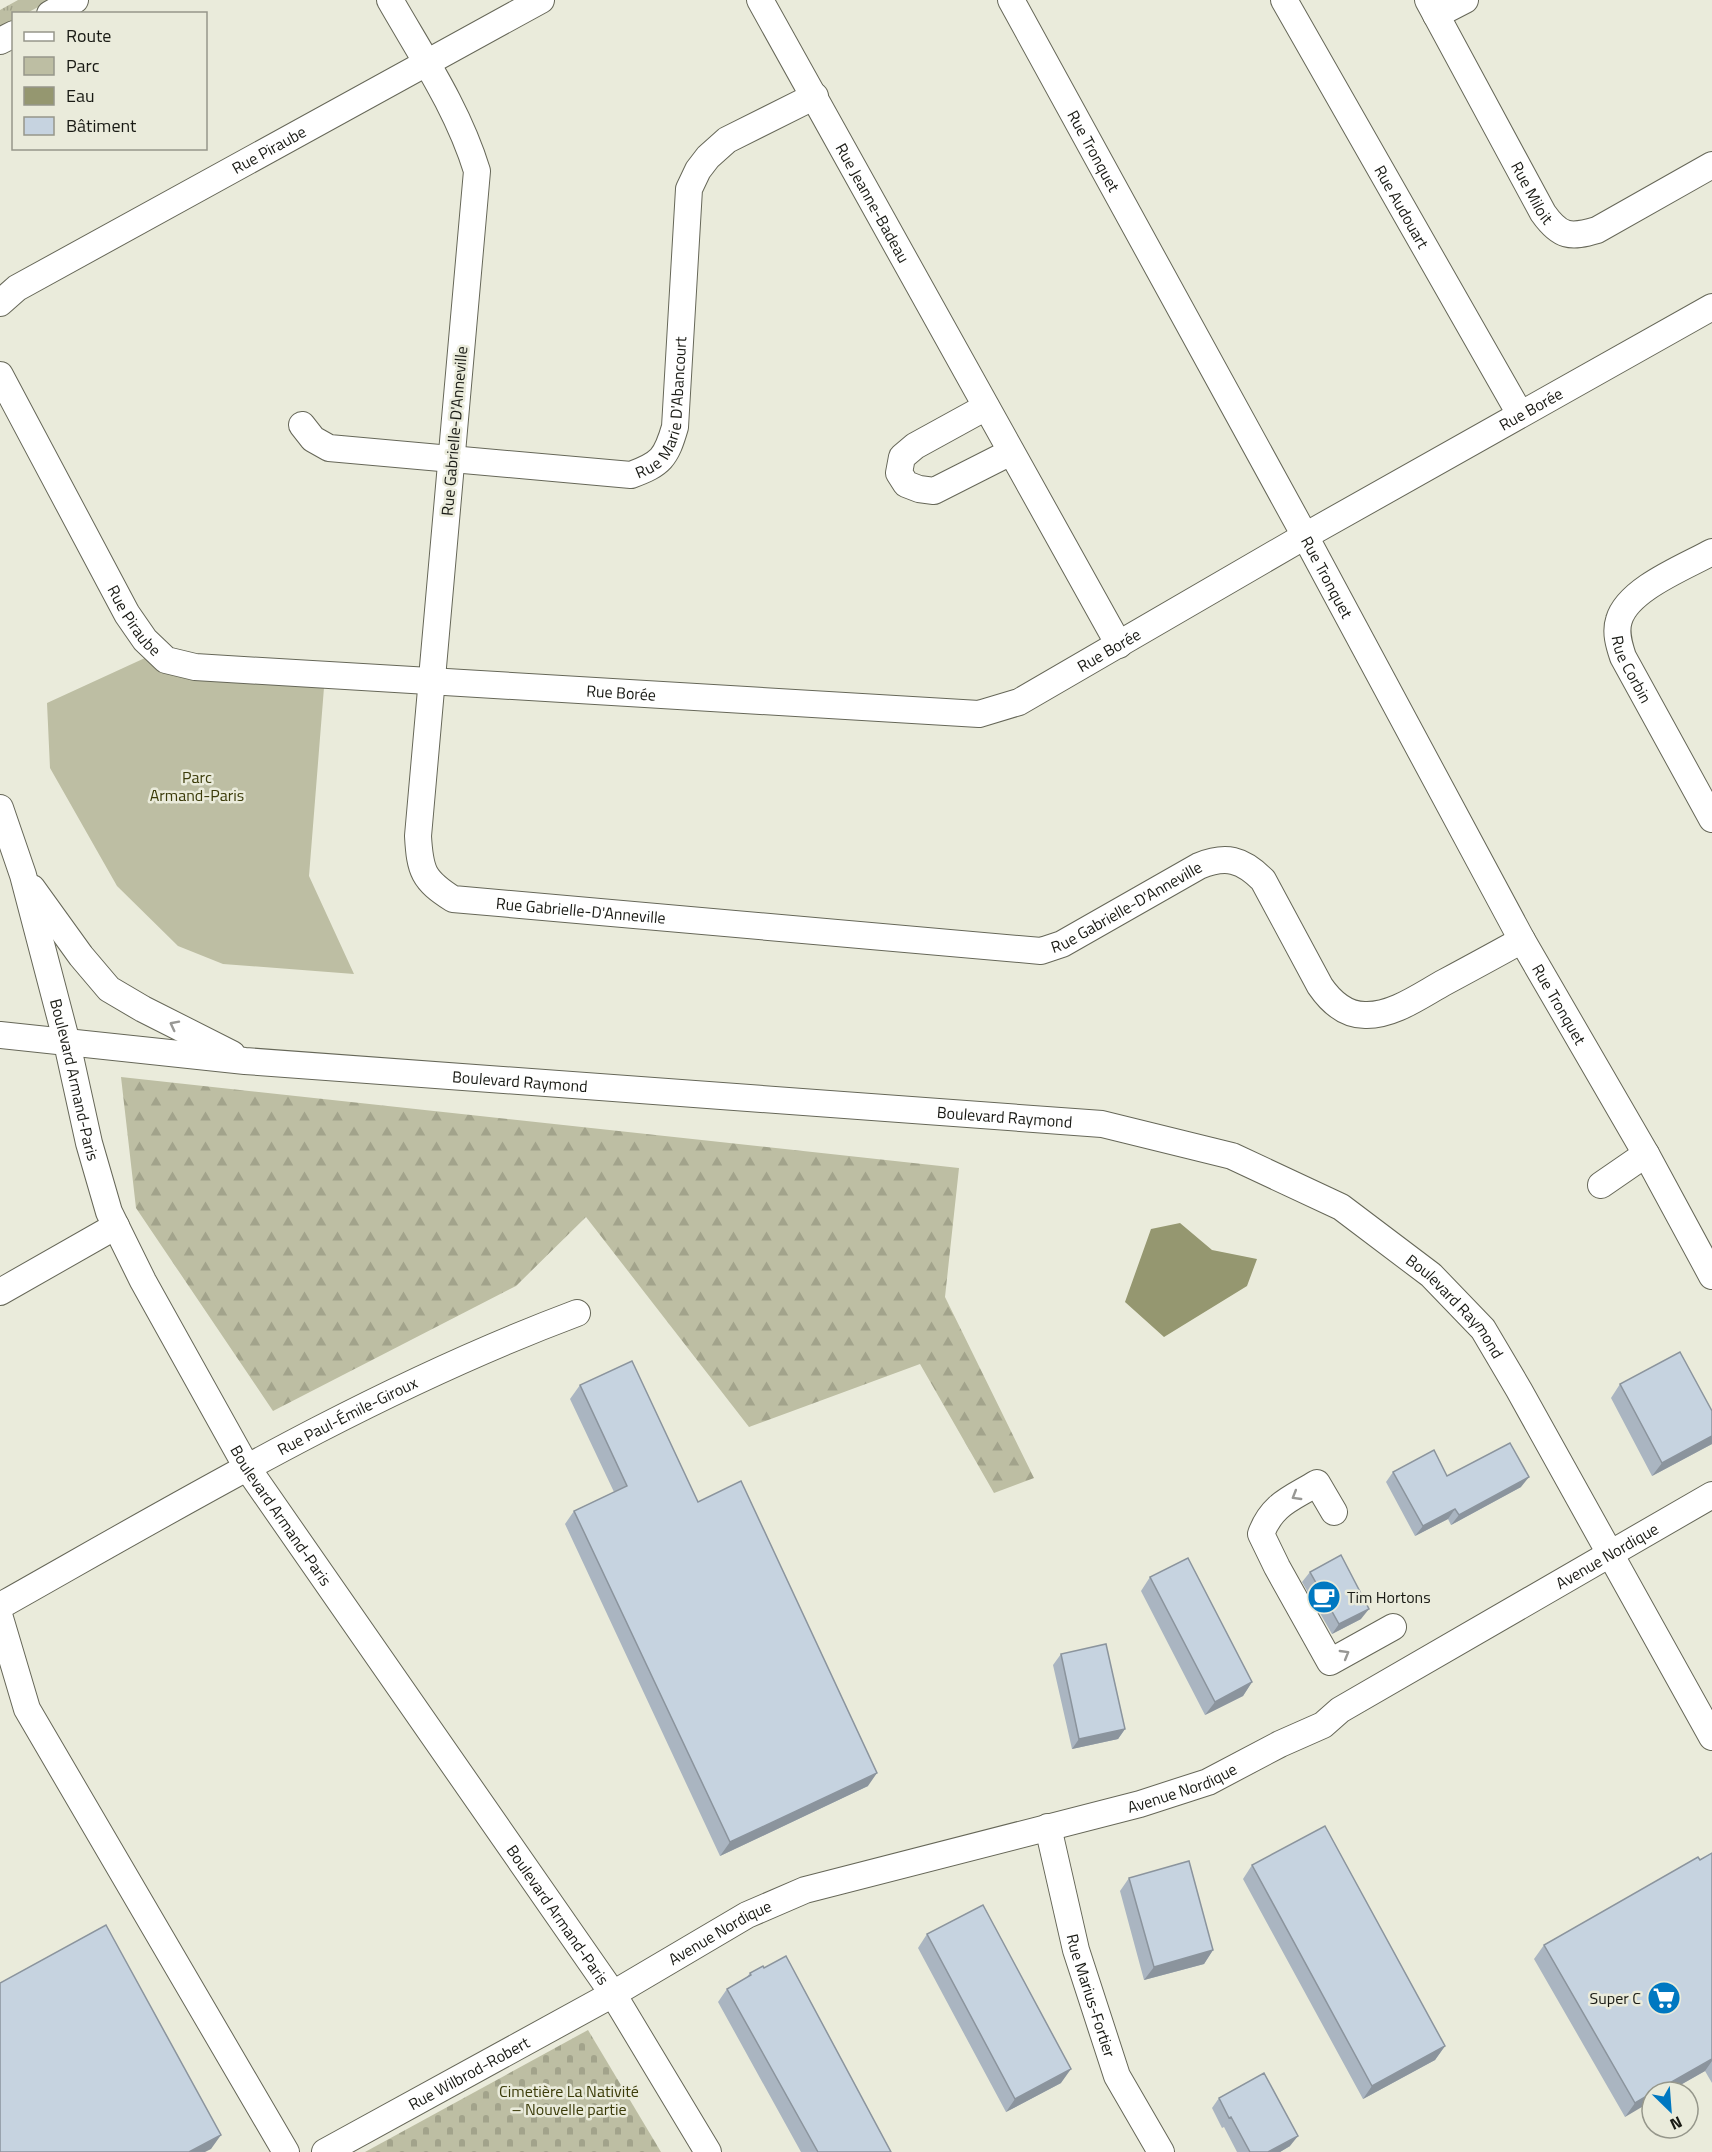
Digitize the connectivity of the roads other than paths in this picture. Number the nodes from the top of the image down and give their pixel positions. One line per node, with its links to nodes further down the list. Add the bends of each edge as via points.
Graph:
1 (75, 0): 9 (street)
2 (390, 0): 10 (street, Rue Gabrielle-D'Anneville)
3 (541, 0): 10 (street, Rue Piraube)
4 (760, 0): 11 (street, Rue Jeanne-Badeau)
5 (1011, 0): 21 (street, Rue Tronquet)
6 (1284, 0): 17 (street, Rue Audouart)
7 (1465, 0): 8 (street)
8 (1432, 8): 12 (street, Rue Miloit, via 1553,228 1566,235 1597,230)
9 (54, 12)
10 (426, 63): 13 (street, Rue Piraube, via 17,288); 20 (street, Rue Gabrielle-D'Anneville, via 458,118 477,171)
11 (815, 96): 16 (street, Rue Jeanne-Badeau); 20 (street, Rue Marie D'Abancourt, via 727,141 708,157 689,189 675,427 663,459 631,475)
12 (1712, 165)
13 (0, 303)
14 (1712, 307): 17 (street, Rue Borée)
15 (0, 375): 24 (street, Rue Piraube, via 127,614 145,640 166,660 195,667)
16 (987, 407): 19 (street, Rue Jeanne-Badeau); 19 (street, via 915,446 902,457 899,472 906,484 934,491)
17 (1520, 414): 21 (street, Rue Borée)
18 (302, 425): 20 (street, Rue Marie D'Abancourt, via 313,439 329,448)
19 (1011, 452): 23 (street, Rue Jeanne-Badeau)
20 (452, 459): 24 (street, Rue Gabrielle-D'Anneville)
21 (1305, 536): 23 (street, Rue Borée); 28 (street, Rue Tronquet)
22 (1712, 552): 26 (street, Rue Corbin, via 1645,589 1626,605 1618,621 1617,639 1623,657)
23 (1119, 645): 24 (street, Rue Borée, via 1019,702 979,714)
24 (432, 681): 28 (street, Rue Gabrielle-D'Anneville, via 419,856 423,872 434,887 453,899 1041,951 1062,944 1199,866 1214,860 1232,860 1250,868 1263,880 1330,1000 1345,1011 1364,1016 1404,1005)
25 (0, 808): 27 (street, Boulevard Armand-Paris)
26 (1712, 819)
27 (23, 875): 30 (street, Boulevard Armand-Paris); 31 (street, one-way to 27, via 109,988)
28 (1522, 940): 32 (street, Rue Tronquet)
29 (0, 1035): 30 (street, Boulevard Raymond)
30 (67, 1043): 31 (street, Boulevard Raymond); 34 (street, Boulevard Armand-Paris, via 89,1143)
31 (245, 1061): 41 (street, Boulevard Raymond, via 1102,1124 1232,1156 1341,1207 1431,1275 1483,1329)
32 (1646, 1154): 33 (street); 35 (street, Rue Tronquet)
33 (1601, 1185)
34 (116, 1226): 36 (street); 38 (street, Boulevard Armand-Paris, via 142,1281)
35 (1712, 1276)
36 (0, 1292)
37 (577, 1313): 38 (street, Rue Paul-Émile-Giroux, via 409,1384)
38 (246, 1466): 42 (street, Rue Paul-Émile-Giroux); 49 (street, Boulevard Armand-Paris)
39 (1712, 1495): 41 (street, Avenue Nordique)
40 (1334, 1512): 44 (street, one-way to 44, via 1317,1483 1274,1509 1261,1534 1330,1662)
41 (1611, 1555): 47 (street, Boulevard Raymond); 48 (street, Avenue Nordique, via 1340,1710 1323,1725 1208,1782)
42 (0, 1606)
43 (0, 1618): 46 (street)
44 (1393, 1627)
45 (0, 1676): 46 (street)
46 (27, 1708): 50 (street)
47 (1712, 1737)
48 (1048, 1827): 49 (street, Avenue Nordique, via 805,1890 747,1915); 53 (street, Rue Marius-Fortier, via 1076,1950 1117,2076)
49 (613, 1994): 51 (street, Rue Wilbrod-Robert); 52 (street, Boulevard Armand-Paris)
50 (286, 2152)
51 (325, 2152)
52 (708, 2152)
53 (1161, 2152)

